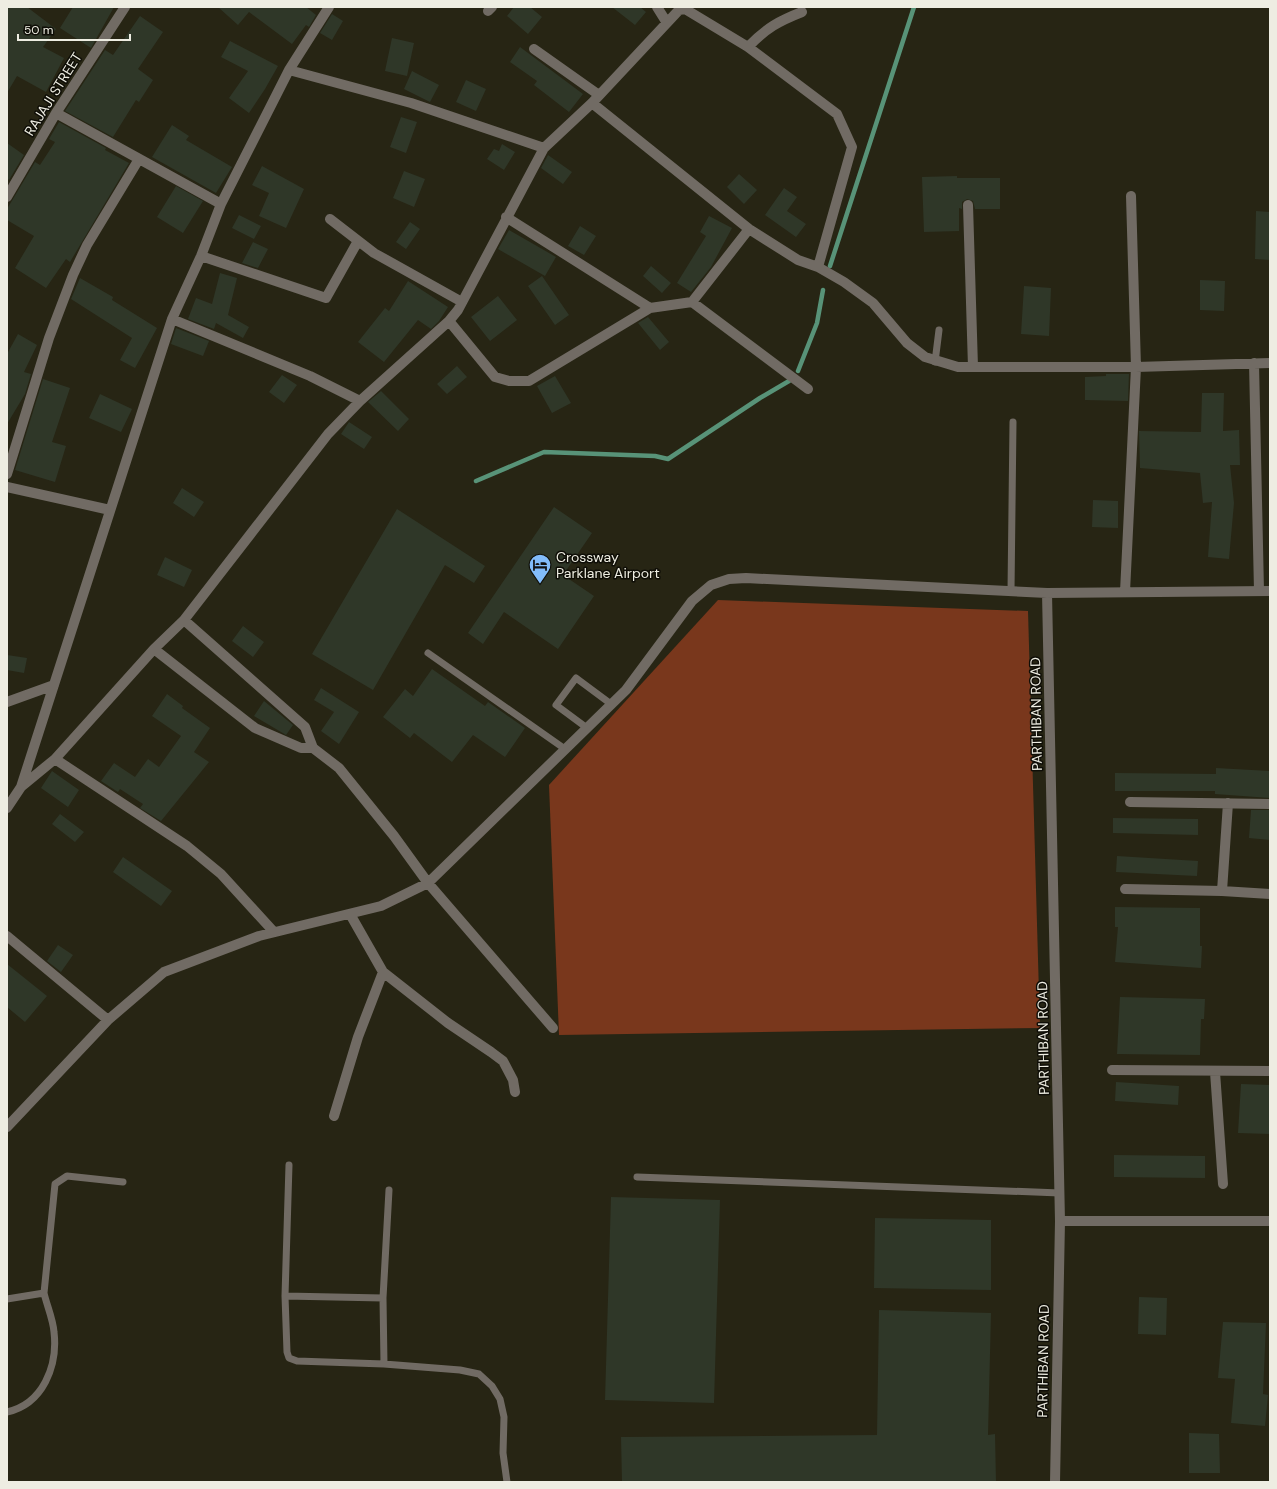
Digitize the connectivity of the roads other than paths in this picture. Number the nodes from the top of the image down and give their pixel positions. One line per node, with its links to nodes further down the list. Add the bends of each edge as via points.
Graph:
1 (125, 7): 11 (street, RAJAJI STREET)
2 (329, 7): 8 (street)
3 (657, 7): 5 (street)
4 (802, 12): 6 (street, via 780,20)
5 (667, 23): 6 (street, via 679,10 685,9); 9 (street)
6 (748, 47): 23 (street, via 837,114 852,147)
7 (534, 49): 9 (street)
8 (289, 70): 12 (street, via 411,103); 16 (street)
9 (599, 95): 10 (street)
10 (592, 103): 12 (street); 20 (street)
11 (56, 113): 13 (street); 15 (street, RAJAJI STREET)
12 (544, 148): 18 (street)
13 (139, 159): 16 (street); 38 (street, via 87,245 73,275 49,338)
14 (1131, 196): 34 (street)
15 (7, 197)
16 (221, 204): 22 (street)
17 (968, 205): 33 (street)
18 (506, 216): 24 (street); 26 (street)
19 (330, 219): 21 (street)
20 (749, 229): 23 (street, via 798,260); 25 (street)
21 (358, 240): 22 (street, via 326,298); 24 (street, via 374,253)
22 (201, 256): 27 (street)
23 (818, 267): 30 (street, via 873,303 907,343)
24 (462, 302): 28 (street)
25 (692, 302): 26 (street); 35 (street)
26 (650, 308): 28 (street, via 529,381 509,381 495,377)
27 (172, 319): 36 (street, via 310,376); 40 (street)
28 (449, 321): 36 (street)
29 (939, 330): 30 (lane)
30 (935, 362): 33 (street)
31 (1254, 363): 32 (street); 34 (street); 42 (street)
32 (1270, 363)
33 (973, 367): 34 (street)
34 (1136, 367): 44 (street)
35 (808, 389)
36 (360, 401): 46 (street, via 328,434)
37 (1013, 422): 41 (lane)
38 (7, 474)
39 (7, 486): 40 (street)
40 (110, 510): 49 (street)
41 (1011, 591): 45 (street); 51 (street, via 729,579 711,585 692,601 626,690)
42 (1259, 591): 43 (street); 44 (street)
43 (1270, 591)
44 (1125, 592): 45 (street)
45 (1047, 593): 82 (street, PARTHIBAN ROAD)
46 (184, 620): 47 (street); 53 (street, via 305,727)
47 (154, 649): 53 (street, via 255,728 301,748); 55 (street)
48 (428, 653): 54 (lane)
49 (54, 685): 50 (street); 56 (street)
50 (7, 702)
51 (611, 704): 52 (street); 52 (lane, via 576,678 556,705)
52 (587, 728): 54 (street)
53 (313, 748): 61 (street, via 339,768)
54 (565, 749): 61 (street)
55 (55, 759): 56 (street); 66 (street, via 187,846 221,874)
56 (21, 787): 60 (street)
57 (1130, 802): 58 (street)
58 (1228, 803): 59 (street); 63 (street)
59 (1270, 804)
60 (7, 808)
61 (428, 883): 65 (street, via 381,906); 70 (street)
62 (1125, 889): 63 (street)
63 (1222, 891): 64 (street)
64 (1270, 894)
65 (350, 914): 66 (street); 68 (street)
66 (274, 932): 69 (street, via 164,972)
67 (7, 936): 69 (street)
68 (383, 972): 74 (street, via 448,1024 503,1061 513,1080); 75 (street, via 358,1037)
69 (108, 1020): 76 (street)
70 (553, 1028)
71 (1112, 1070): 73 (street)
72 (1270, 1071): 73 (street)
73 (1215, 1072): 80 (street)
74 (515, 1092)
75 (334, 1116)
76 (7, 1127)
77 (289, 1165): 86 (lane)
78 (637, 1176): 82 (lane)
79 (123, 1182): 85 (lane, via 67,1176 55,1184)
80 (1223, 1184)
81 (389, 1190): 87 (lane)
82 (1060, 1194): 83 (street, PARTHIBAN ROAD)
83 (1060, 1221): 84 (street); 92 (street, PARTHIBAN ROAD)
84 (1270, 1221)
85 (44, 1293): 88 (lane); 90 (lane, via 54,1332 53,1360 42,1390 18,1409)
86 (285, 1296): 87 (lane); 89 (lane, via 289,1358 296,1361)
87 (382, 1298): 89 (lane)
88 (7, 1299)
89 (384, 1364): 91 (lane, via 460,1370 479,1374 492,1386 500,1399 504,1417 503,1453)
90 (7, 1412)
91 (507, 1482)
92 (1055, 1482)

